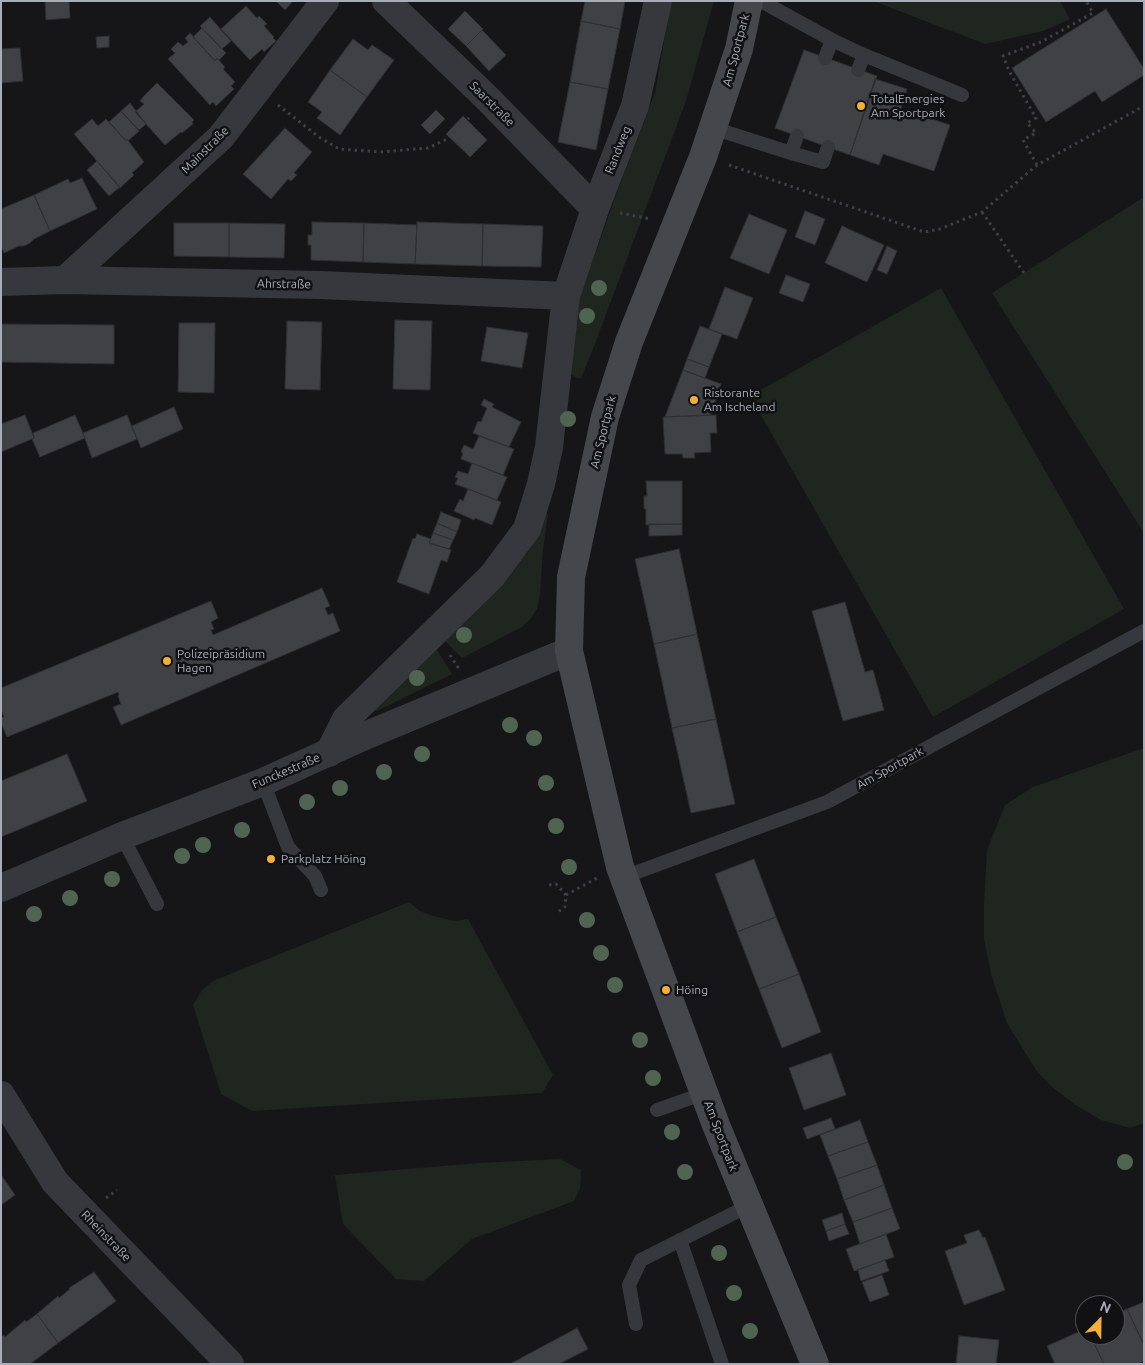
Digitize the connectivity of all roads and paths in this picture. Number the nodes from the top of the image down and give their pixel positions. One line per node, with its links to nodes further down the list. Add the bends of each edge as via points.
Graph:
1 (325, 1): 11 (street, Mainstraße)
2 (386, 1): 13 (street, Saarstraße)
3 (658, 1): 21 (street, Randweg, via 635,106)
4 (750, 1): 15 (main road, Am Sportpark, via 739,49)
5 (761, 1): 7 (lane)
6 (1086, 1): 20 (path, via 1093,13 1041,42 1003,56 1036,118 1027,123 1036,132 1023,140)
7 (832, 40): 8 (lane); 9 (lane)
8 (864, 55): 10 (lane); 12 (lane)
9 (825, 58)
10 (858, 70)
11 (258, 89): 13 (path, via 339,149 380,152 428,148 448,140); 25 (street, Mainstraße, via 221,138)
12 (962, 95)
13 (488, 99): 21 (street, Saarstraße)
14 (1144, 106): 20 (path)
15 (713, 128): 18 (lane); 19 (main road, Am Sportpark)
16 (797, 136): 18 (lane)
17 (828, 147): 18 (lane, via 824,162)
18 (791, 154)
19 (703, 157): 22 (path, via 924,232 940,230); 23 (main road, Am Sportpark)
20 (1037, 166): 22 (path)
21 (595, 209): 23 (path); 27 (street, Randweg)
22 (982, 212): 24 (path)
23 (676, 223): 29 (main road, Am Sportpark, via 629,342 605,417 571,577)
24 (1024, 273)
25 (65, 280): 26 (street, Ahrstraße); 27 (street, Ahrstraße, via 320,285)
26 (1, 282)
27 (566, 296): 30 (street, via 549,447 527,529 492,576 346,719)
28 (1144, 631): 33 (lane, Am Sportpark, via 827,802)
29 (569, 650): 30 (street, Funckestraße); 33 (main road, Am Sportpark)
30 (329, 753): 31 (street, Funckestraße)
31 (263, 782): 32 (street, Funckestraße); 36 (lane, via 288,847 315,876)
32 (122, 836): 35 (street, Funckestraße); 38 (lane)
33 (622, 872): 37 (path); 40 (main road, Am Sportpark)
34 (549, 885): 37 (path, via 556,884)
35 (1, 888)
36 (321, 890)
37 (566, 895): 39 (path, via 564,907)
38 (157, 904)
39 (558, 912)
40 (705, 1093): 42 (lane); 43 (main road, Am Sportpark)
41 (1, 1094): 46 (street, Rheinstraße, via 55,1182)
42 (657, 1110)
43 (748, 1206): 44 (lane); 48 (main road, Am Sportpark)
44 (680, 1240): 45 (lane, via 641,1260 629,1285); 47 (lane)
45 (636, 1324)
46 (230, 1364)
47 (722, 1364)
48 (815, 1364)

